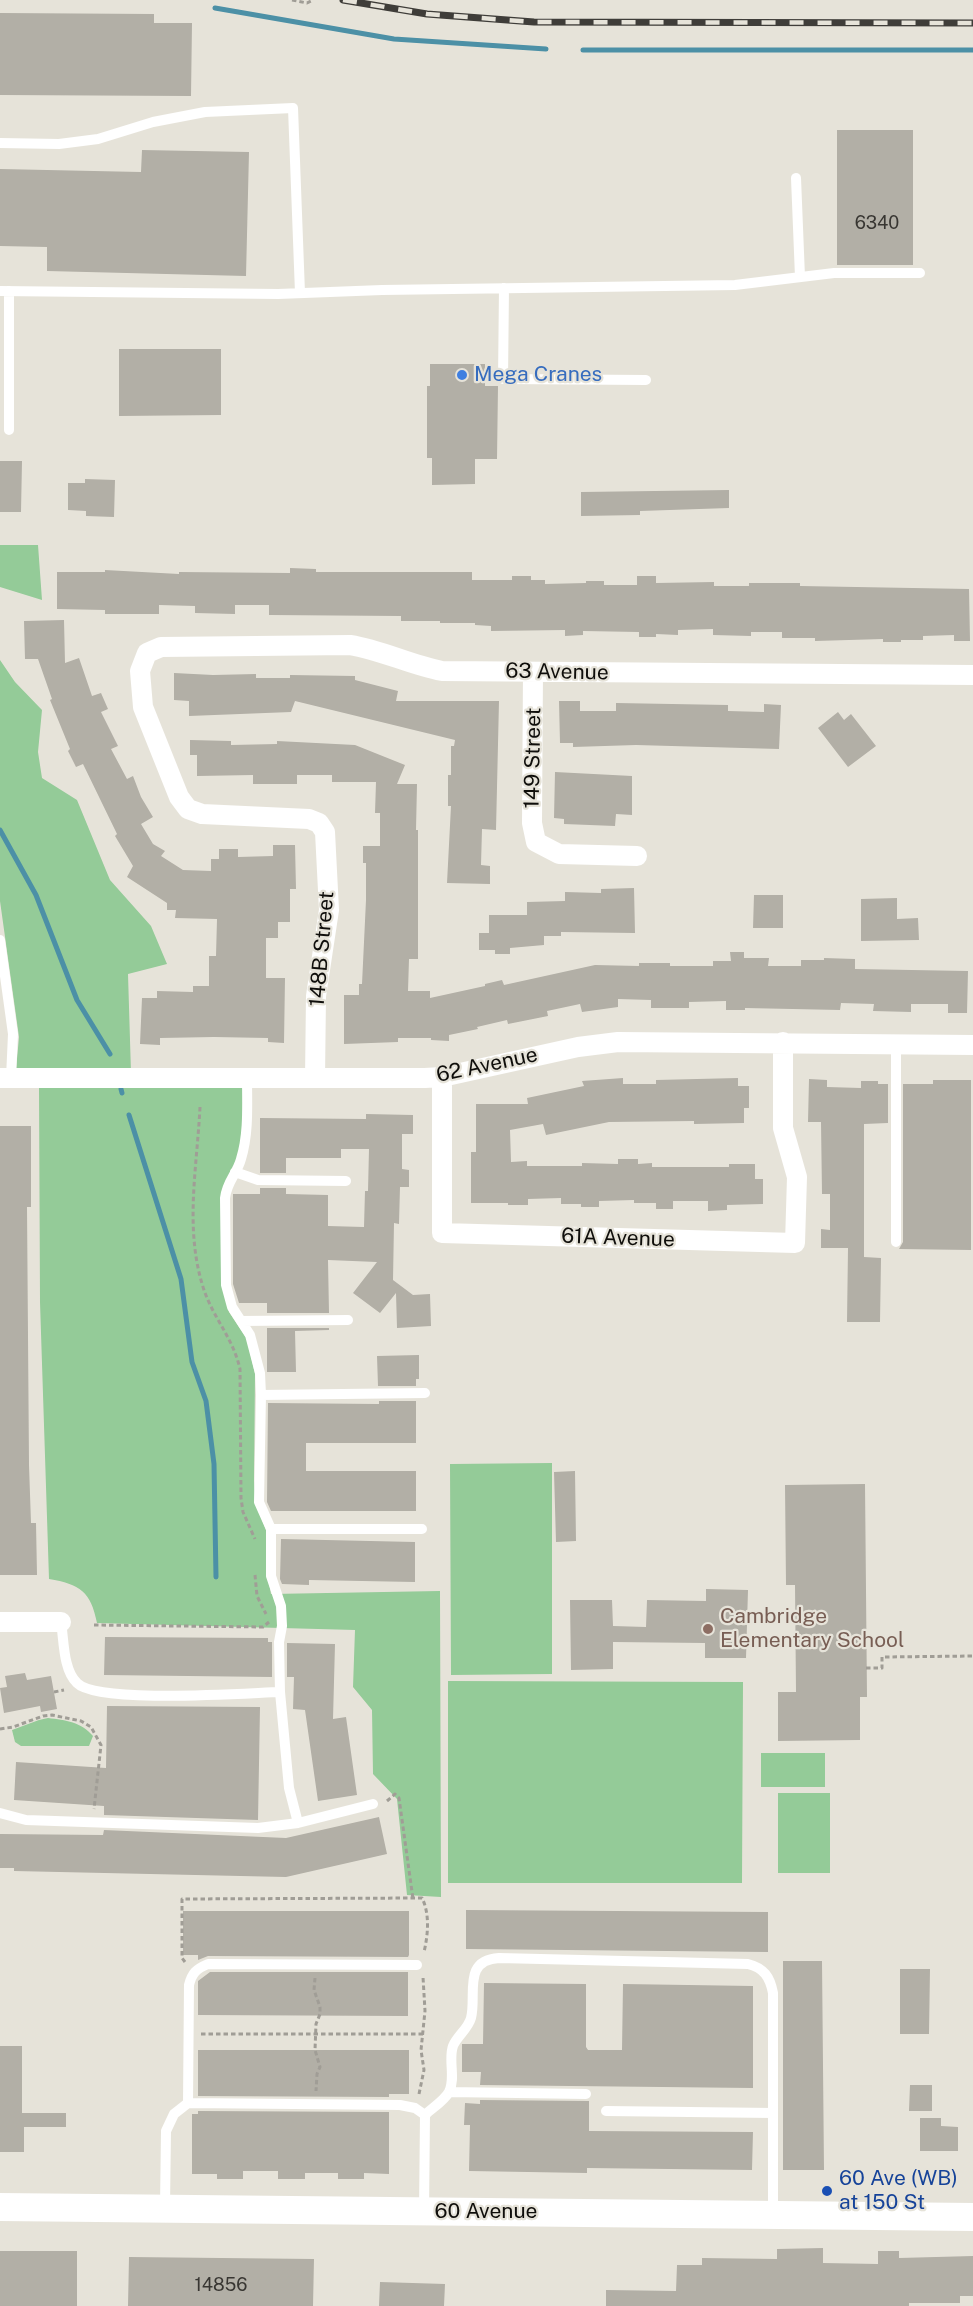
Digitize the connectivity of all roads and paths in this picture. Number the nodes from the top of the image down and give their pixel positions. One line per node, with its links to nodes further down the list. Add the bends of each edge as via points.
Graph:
1 (292, 0): 2 (path)
2 (313, 0)
3 (0, 143): 9 (lane, via 59,144 98,139 205,111 293,108)
4 (796, 177): 6 (lane)
5 (920, 273): 6 (lane)
6 (800, 277): 7 (lane, via 735,285)
7 (504, 288): 9 (lane); 10 (lane, via 503,379)
8 (4, 291): 9 (lane); 11 (lane)
9 (300, 293)
10 (646, 380)
11 (9, 430)
12 (533, 672): 13 (street, 63 Avenue); 14 (street, 63 Avenue, via 442,671 350,645 161,647 147,653 140,671 143,707 172,783 188,809 202,814 294,817); 15 (street, 149 Street, via 532,823 536,842 559,854)
13 (973, 675)
14 (319, 823): 23 (street, 148B Street, via 327,848 329,910 316,996)
15 (637, 856)
16 (0, 940): 22 (lane, via 13,1035)
17 (783, 1042): 18 (street, 62 Avenue); 21 (street, 62 Avenue, via 618,1042); 21 (street, 61A Avenue, via 783,1128 797,1177 795,1243 441,1233)
18 (896, 1044): 19 (street, 62 Avenue); 27 (lane)
19 (973, 1045)
20 (247, 1077): 22 (street, 62 Avenue); 23 (street, 62 Avenue); 25 (lane, via 244,1148)
21 (442, 1077): 23 (street, 62 Avenue)
22 (6, 1078)
23 (315, 1078)
24 (200, 1107): 34 (path, via 191,1209 195,1250 204,1290 236,1351 240,1369 241,1498)
25 (235, 1172): 26 (lane, via 258,1180); 29 (lane, via 225,1198 226,1285 232,1307)
26 (346, 1181)
27 (896, 1242)
28 (348, 1320): 29 (lane)
29 (242, 1321): 31 (lane, via 255,1351)
30 (425, 1393): 31 (lane)
31 (261, 1395): 32 (lane, via 259,1502)
32 (272, 1529): 33 (lane); 40 (lane, via 272,1576)
33 (422, 1529)
34 (255, 1546)
35 (255, 1567): 36 (path, via 257,1596)
36 (270, 1621): 39 (path, via 263,1628); 40 (path)
37 (0, 1622): 38 (street)
38 (61, 1622): 43 (lane, via 69,1670 87,1690 105,1694 182,1695)
39 (94, 1625)
40 (282, 1626): 43 (lane)
41 (973, 1656): 42 (path, via 882,1657 882,1668)
42 (866, 1668)
43 (280, 1692): 48 (lane, via 289,1788)
44 (0, 1729): 47 (path, via 52,1715 91,1727 101,1745)
45 (373, 1804): 48 (lane); 49 (path, via 384,1803 395,1794 399,1798)
46 (0, 1813): 47 (lane, via 26,1820)
47 (92, 1821): 48 (lane, via 258,1828)
48 (298, 1823)
49 (413, 1899): 50 (path, via 422,1898 426,1906); 53 (path, via 182,1899 182,1958)
50 (423, 1955)
51 (315, 1965): 52 (lane); 53 (lane, via 208,1964); 55 (path, via 314,1990 320,2007)
52 (420, 1969): 56 (path)
53 (192, 1975): 54 (lane)
54 (188, 2034): 55 (path); 59 (lane)
55 (316, 2034): 56 (path); 60 (path, via 320,2067)
56 (424, 2034): 61 (path, via 424,2070)
57 (448, 2092): 58 (lane); 63 (lane, via 453,2046 471,2019 473,1977 486,1961 499,1958 748,1964 758,1966 771,1981); 64 (lane)
58 (586, 2094)
59 (188, 2103): 60 (lane); 66 (lane, via 174,2114 166,2131)
60 (316, 2104): 61 (lane)
61 (415, 2108): 64 (lane)
62 (606, 2111): 63 (lane)
63 (773, 2113): 68 (lane)
64 (425, 2115): 67 (lane)
65 (0, 2207): 66 (street, 60 Avenue)
66 (165, 2210): 67 (street, 60 Avenue)
67 (424, 2212): 68 (street, 60 Avenue)
68 (773, 2215): 69 (street, 60 Avenue)
69 (973, 2217)

